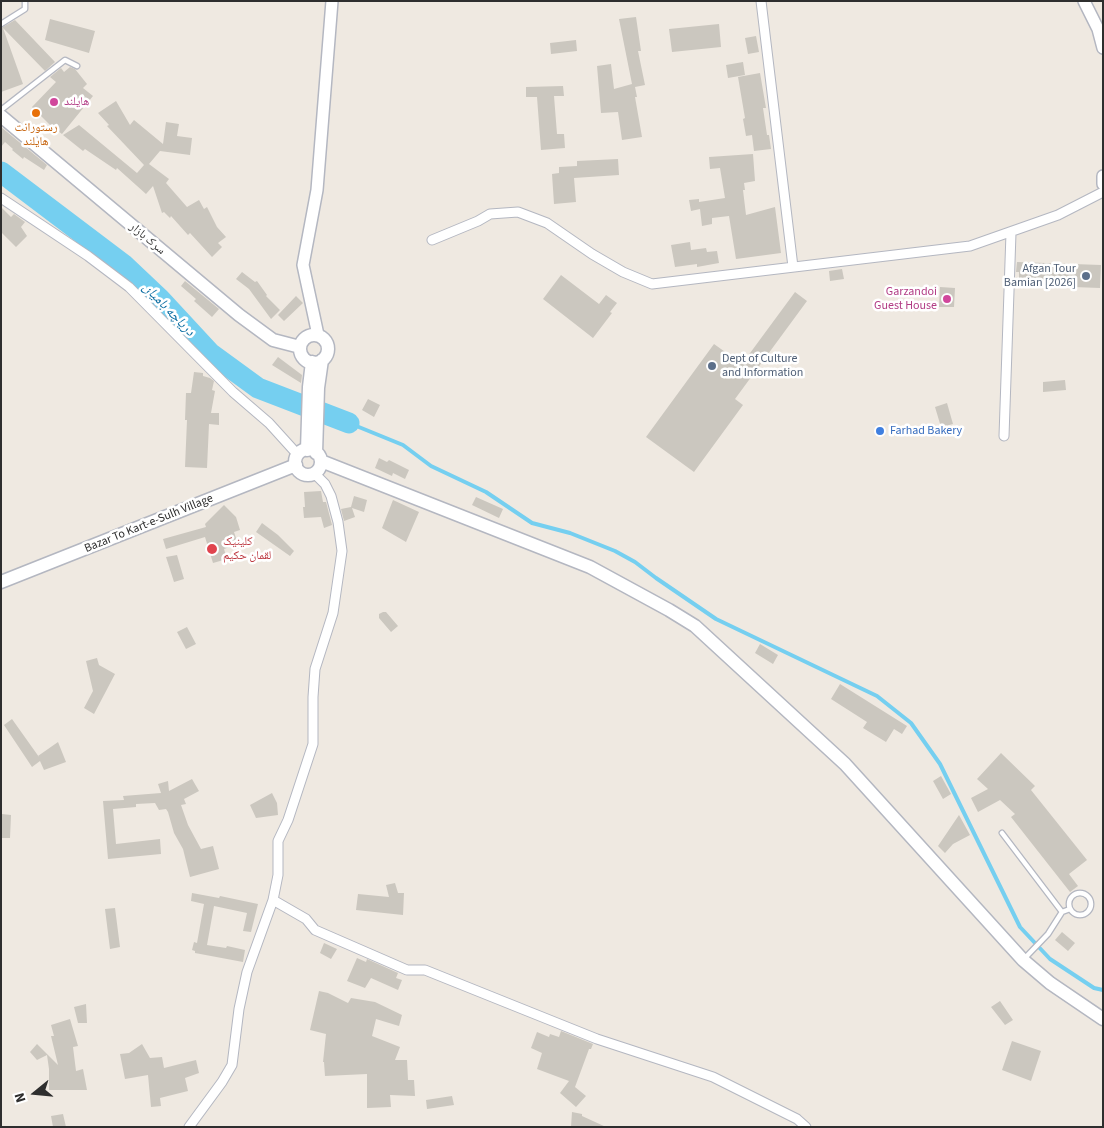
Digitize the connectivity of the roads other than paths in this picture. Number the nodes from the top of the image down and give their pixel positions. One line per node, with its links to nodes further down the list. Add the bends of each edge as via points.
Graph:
1 (25, 1): 5 (lane, via 24,9)
2 (332, 1): 17 (street, via 317,190 303,265)
3 (761, 1): 16 (street)
4 (1084, 1): 6 (street)
5 (1, 24)
6 (1103, 48)
7 (77, 66): 8 (lane, via 65,60)
8 (1, 110)
9 (1, 116): 18 (main road, سرک بازار, via 239,315 273,340)
10 (1103, 176): 11 (street)
11 (1103, 184)
12 (1103, 192): 14 (street, via 1058,215)
13 (1, 198): 21 (street, via 129,287 233,392)
14 (1011, 233): 16 (street, via 970,246); 20 (street)
15 (432, 240): 16 (street, via 490,214 518,212 548,223 623,272 652,284)
16 (793, 267)
17 (318, 335): 18 (main road, via 310,335); 19 (main road, via 328,346 327,354)
18 (300, 347): 19 (main road, via 302,356 308,361)
19 (317, 361): 21 (main road, via 313,387 313,431)
20 (1004, 436)
21 (308, 457): 22 (main road, via 319,468); 22 (main road, via 303,474); 23 (main road, Bazar To Kart-e-Sulh Village); 28 (main road, via 590,567 695,626 844,764)
22 (314, 473): 25 (street, via 325,484 330,496 342,550 333,613 315,669 313,744 278,841 278,875)
23 (1, 582)
24 (1002, 833): 27 (lane)
25 (273, 900): 30 (street, via 246,972 232,1065); 31 (street, via 306,919 315,930 407,970 425,970 597,1039 713,1077 797,1119)
26 (1070, 909): 26 (lane, via 1072,895 1079,892 1091,899 1089,913 1082,916); 27 (lane)
27 (1062, 912): 28 (lane, via 1048,934)
28 (1027, 955): 29 (main road, via 1050,983)
29 (1103, 1019)
30 (190, 1127)
31 (806, 1127)

